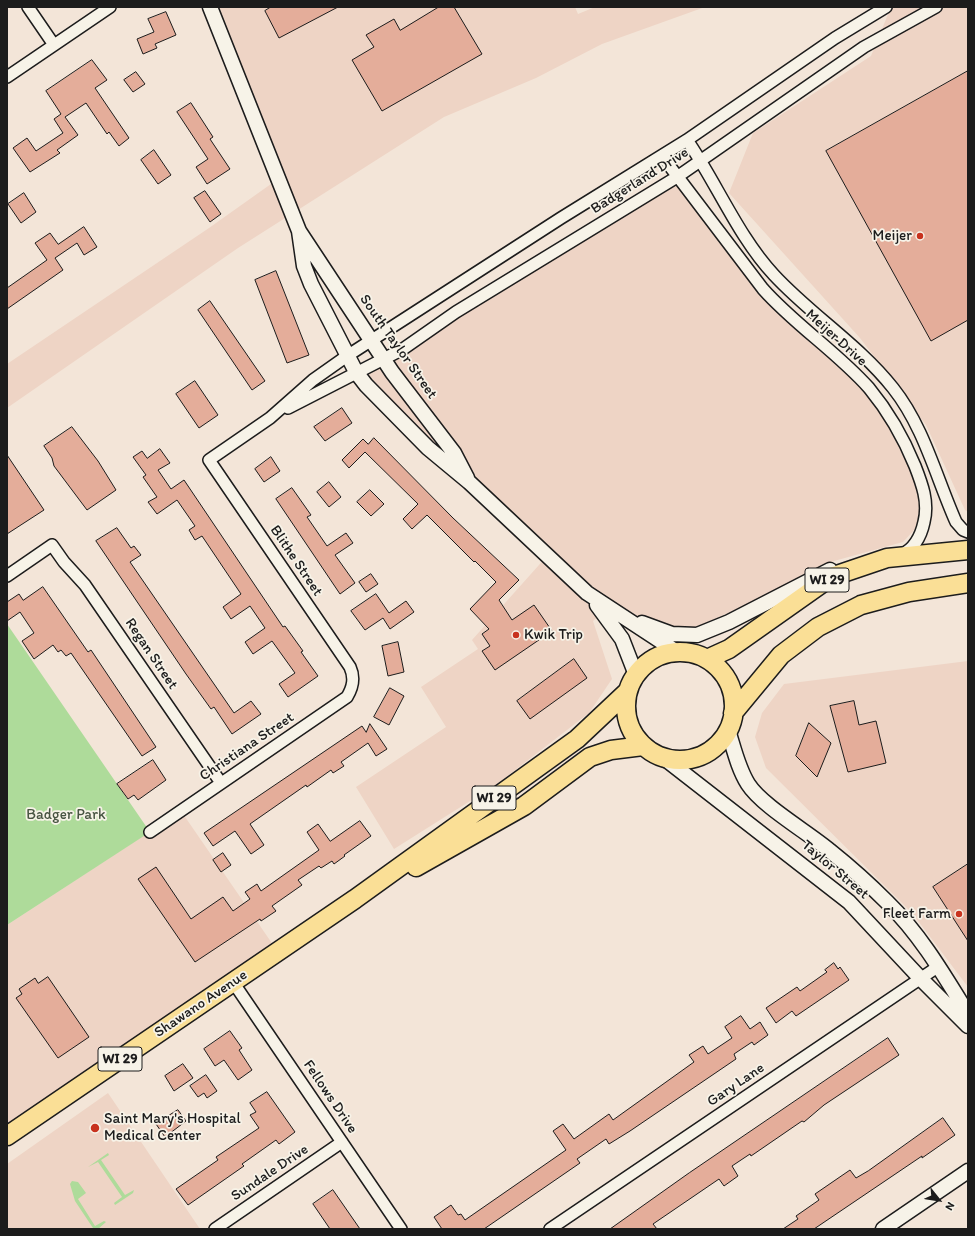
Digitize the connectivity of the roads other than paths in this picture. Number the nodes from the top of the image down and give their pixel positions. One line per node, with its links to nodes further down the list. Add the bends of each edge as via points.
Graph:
1 (28, 7): 6 (street)
2 (110, 7): 6 (street)
3 (210, 7): 12 (street, South Taylor Street)
4 (886, 7): 8 (street, Badgerland Drive, via 835,38)
5 (936, 7): 10 (street, Badgerland Drive, via 874,40)
6 (54, 45): 7 (street)
7 (7, 77)
8 (687, 140): 9 (street, Badgerland Drive); 10 (street, Meijer Drive)
9 (662, 156): 11 (street, Meijer Drive); 13 (street, Badgerland Drive, via 555,222)
10 (701, 160): 11 (street, Badgerland Drive); 19 (street, Meijer Drive, via 741,229 773,274 862,356 892,388 911,415 923,440 956,522)
11 (677, 177): 15 (street, Badgerland Drive); 21 (street, Meijer Drive, via 773,300 861,380 888,415 913,463 924,492 926,506 924,525 918,539 908,552)
12 (299, 231): 13 (street, South Taylor Street); 14 (street, South Taylor Street, via 304,266)
13 (372, 342): 14 (street, Badgerland Drive); 15 (street, South Taylor Street)
14 (347, 356): 16 (street, South Taylor Street); 17 (street, Badgerland Drive, via 313,380)
15 (384, 359): 16 (street, Badgerland Drive); 18 (street, South Taylor Street, via 454,453)
16 (356, 372): 17 (street, Badgerland Drive); 18 (street, South Taylor Street, via 428,448)
17 (270, 418): 29 (street, Blithe Street, via 209,460 350,667)
18 (469, 482): 24 (street, South Taylor Street)
19 (968, 532)
20 (968, 550): 21 (main road, WI 29)
21 (891, 558): 25 (street, via 862,558 846,563 729,622 697,635 672,634); 27 (main road, WI 29, via 831,577 729,649)
22 (7, 576): 35 (street, Regan Street, via 52,545 85,585)
23 (968, 583): 31 (main road, WI 29, via 910,592 861,605 818,627 781,655)
24 (587, 593): 25 (street, South Taylor Street); 28 (street, South Taylor Street, via 622,639)
25 (617, 614): 26 (street, South Taylor Street)
26 (677, 652): 27 (main road, WI 29, via 692,653); 28 (main road, WI 29, via 661,655)
27 (707, 659): 31 (main road, WI 29, via 719,669 728,682 733,697)
28 (636, 675): 30 (main road, WI 29)
29 (354, 681): 35 (street, Christiana Street, via 347,697)
30 (628, 692): 33 (main road, WI 29, via 628,721); 37 (main road, Shawano Avenue / WI 29, via 577,738)
31 (733, 713): 32 (main road, WI 29)
32 (728, 730): 34 (main road, WI 29, via 717,745 701,756 683,760); 38 (street, Taylor Street, via 739,766 749,785 762,799 831,851 887,902)
33 (643, 746): 34 (main road, WI 29); 37 (main road, Shawano Avenue / WI 29, via 611,750 590,757 524,806)
34 (664, 758): 39 (street, Taylor Street, via 849,902)
35 (221, 783): 36 (street, Christiana Street)
36 (150, 832)
37 (355, 899): 40 (main road, Shawano Avenue / WI 29)
38 (939, 966): 39 (street, Gary Lane); 41 (street, Taylor Street)
39 (921, 979): 42 (street, Taylor Street); 48 (street, Gary Lane)
40 (234, 982): 43 (main road, Shawano Avenue / WI 29); 44 (street, Fellows Drive)
41 (968, 1014)
42 (968, 1026)
43 (7, 1136)
44 (342, 1142): 46 (street, Sundale Drive); 47 (street, Fellows Drive)
45 (968, 1171): 49 (street)
46 (215, 1229)
47 (402, 1229)
48 (550, 1229)
49 (883, 1229)

